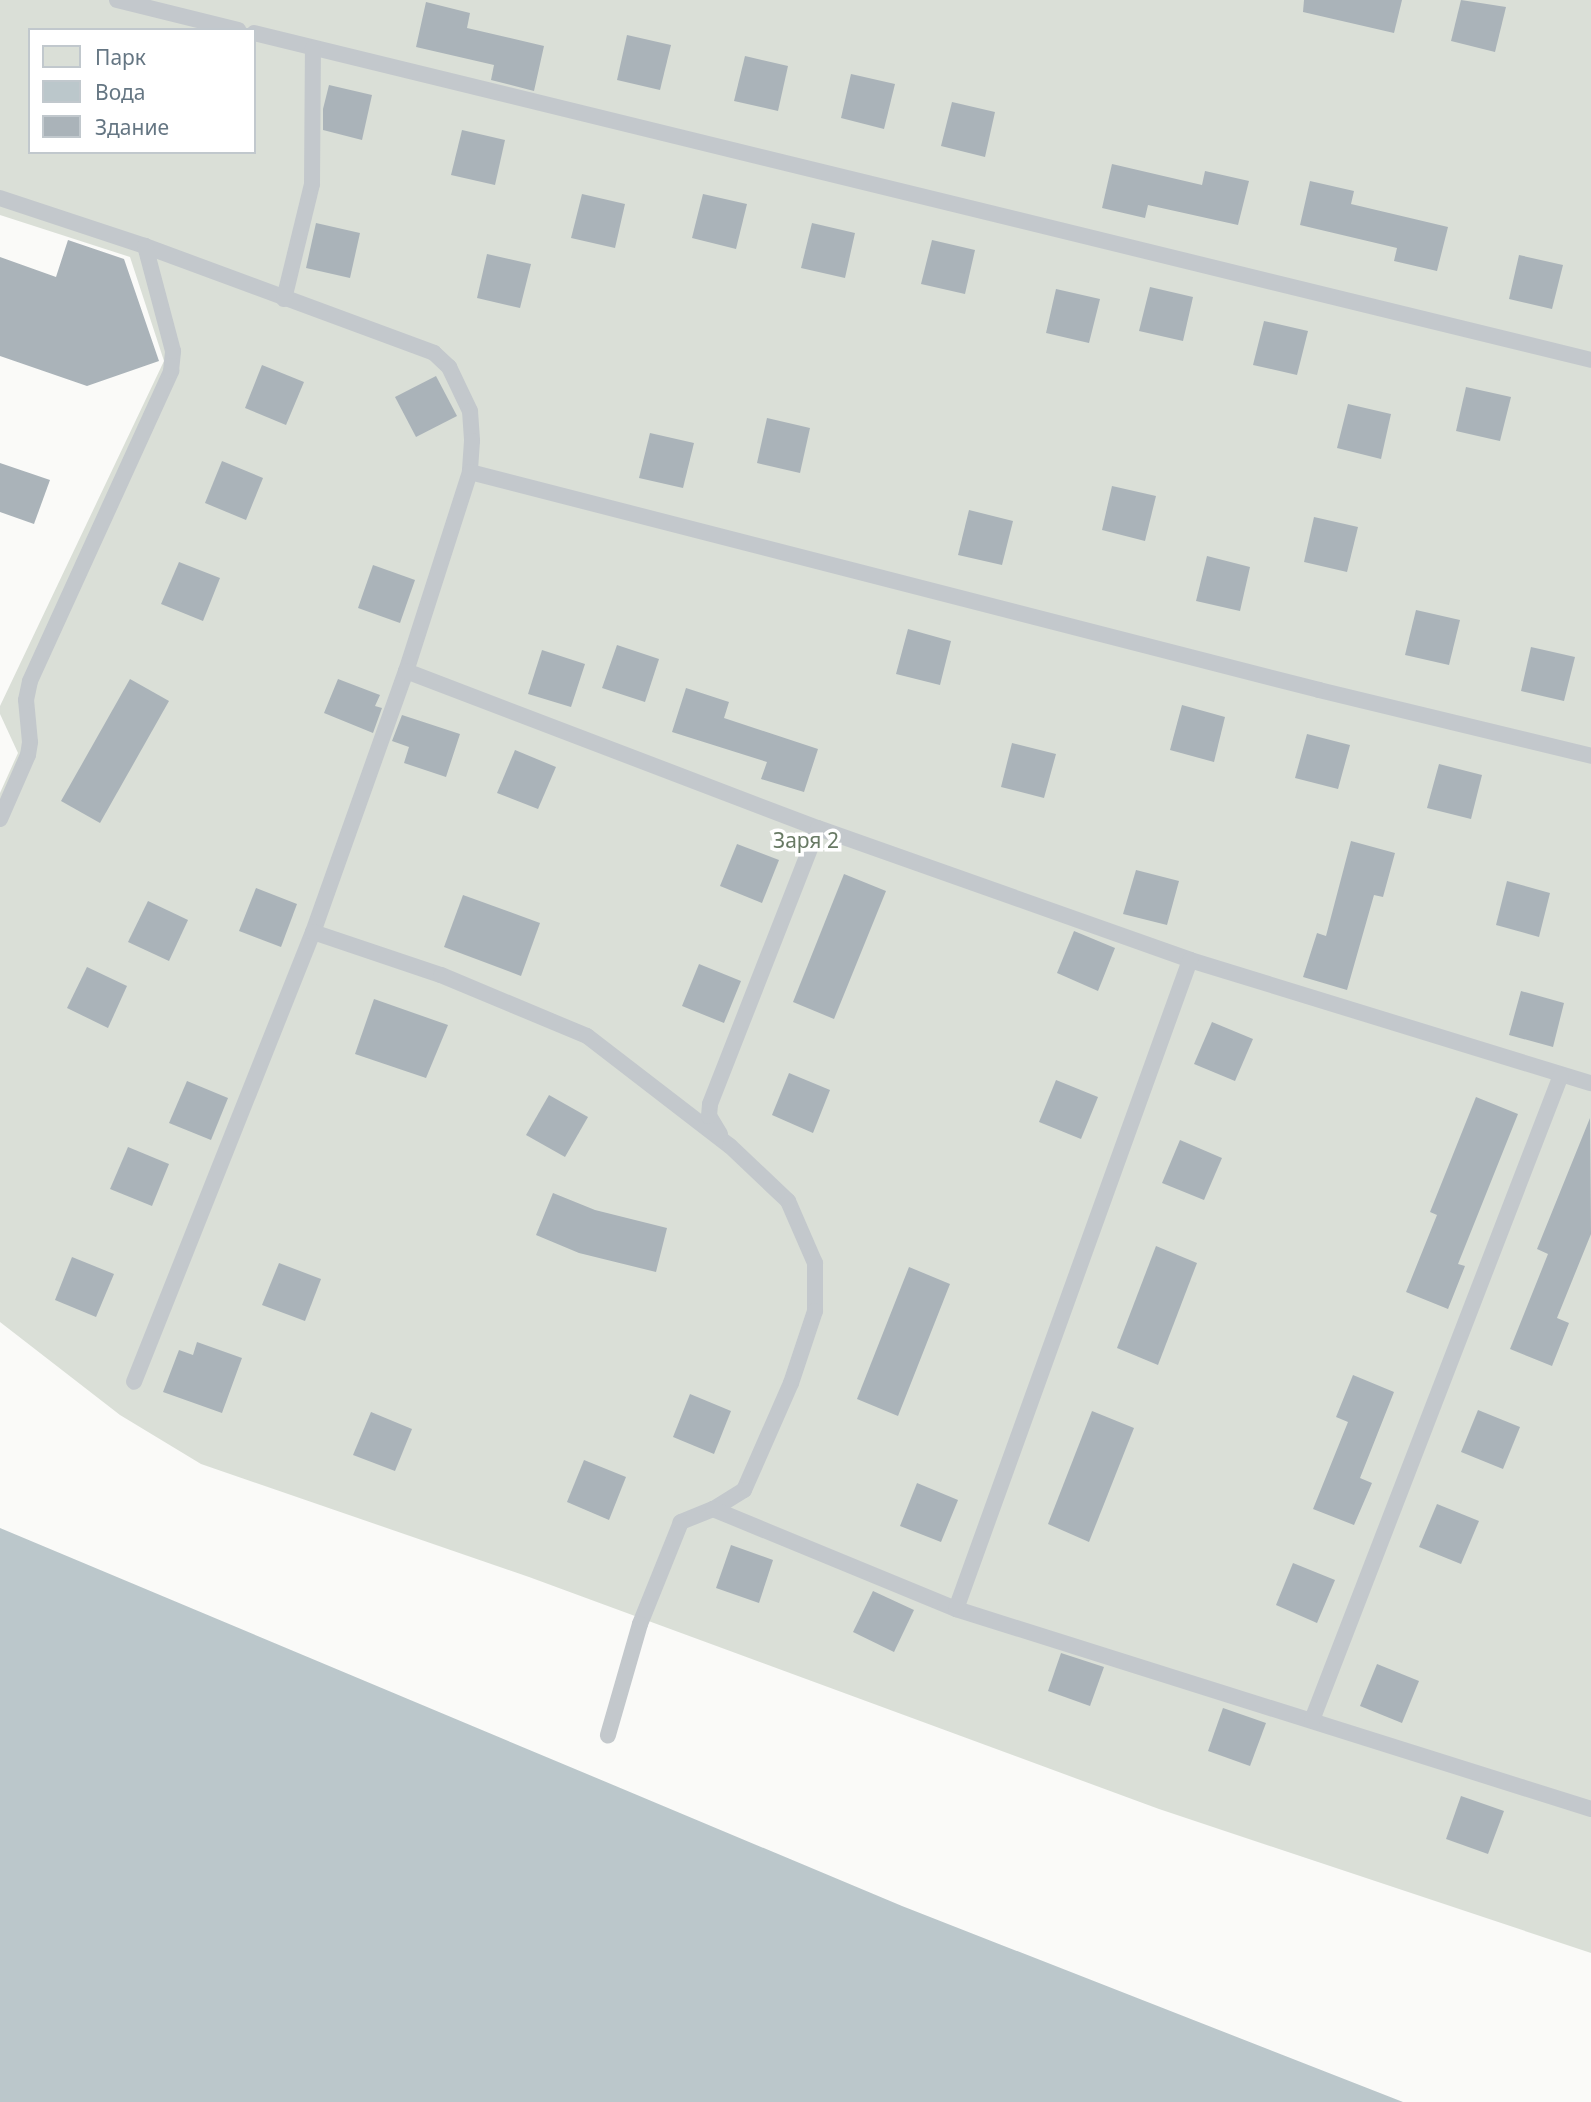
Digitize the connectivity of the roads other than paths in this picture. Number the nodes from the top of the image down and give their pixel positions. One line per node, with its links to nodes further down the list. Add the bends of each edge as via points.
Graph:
1 (117, 0): 2 (lane)
2 (231, 28)
3 (256, 34): 4 (lane)
4 (313, 48): 7 (lane, via 312,184); 8 (lane)
5 (0, 198): 6 (lane)
6 (145, 246): 7 (lane); 12 (lane, via 173,351 171,371 30,681 28,755)
7 (284, 299): 9 (lane, via 434,353 449,367 470,411)
8 (1591, 360)
9 (470, 472): 10 (lane); 11 (lane)
10 (406, 671): 13 (lane); 14 (lane)
11 (1591, 756)
12 (0, 819)
13 (818, 828): 15 (lane); 18 (lane, via 709,1104 714,1127)
14 (313, 932): 18 (lane, via 441,975 587,1036); 19 (lane)
15 (1190, 960): 16 (lane); 21 (lane)
16 (1560, 1075): 17 (lane); 22 (lane)
17 (1591, 1083)
18 (730, 1146): 20 (lane, via 788,1201 815,1263 815,1311 791,1383 744,1490)
19 (134, 1382)
20 (713, 1509): 21 (lane); 23 (lane, via 681,1522 640,1624)
21 (956, 1609): 22 (lane)
22 (1312, 1720): 24 (lane)
23 (608, 1735)
24 (1591, 1809)

